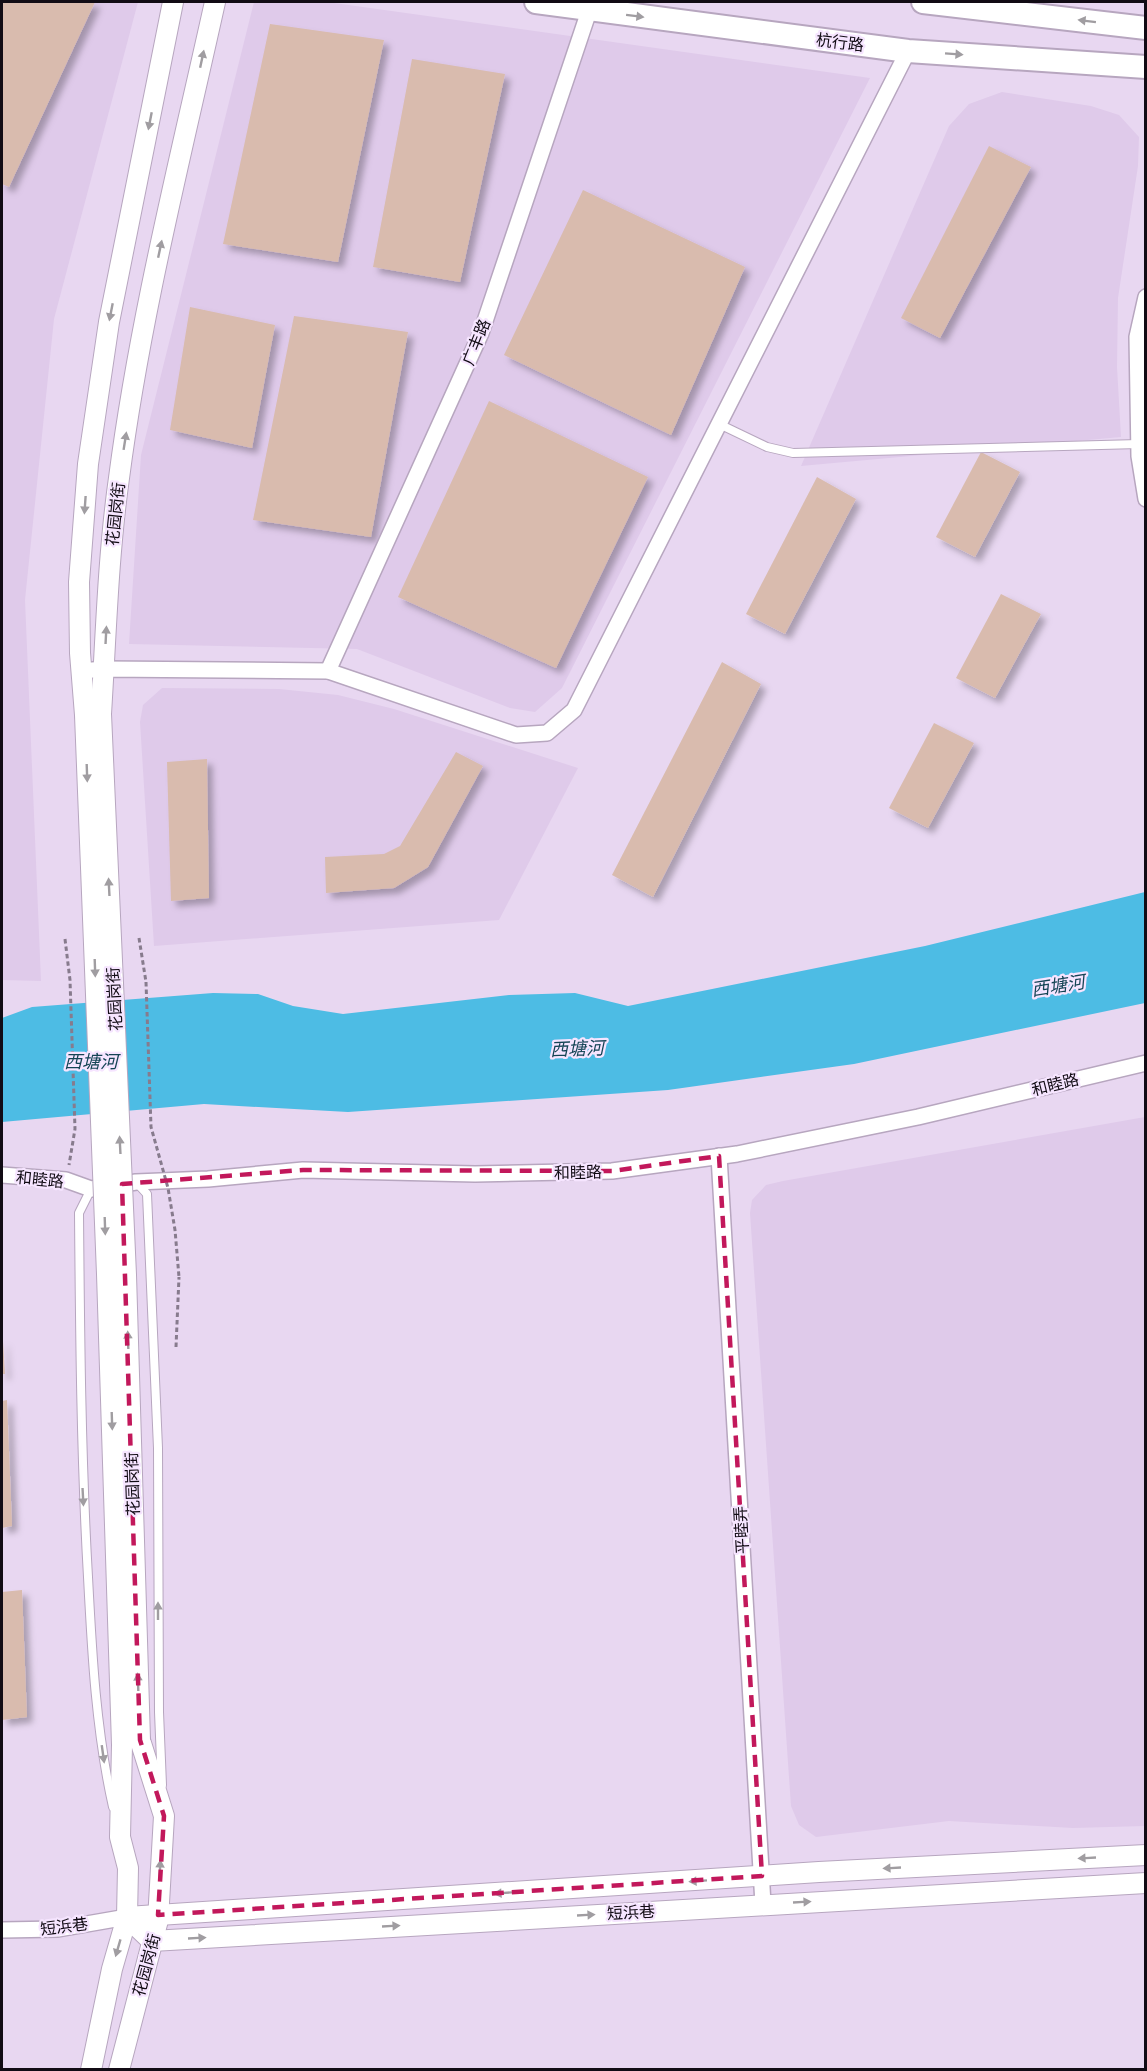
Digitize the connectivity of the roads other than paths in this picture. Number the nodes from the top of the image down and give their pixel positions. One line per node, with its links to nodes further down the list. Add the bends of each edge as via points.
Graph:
1 (173, 2): 14 (street, 花园岗街, one-way to 14, via 109,321 88,464 79,582)
2 (215, 2): 13 (street, 花园岗街, one-way to 2, via 117,490 142,328)
3 (536, 2): 5 (main road, 杭行路)
4 (923, 2): 6 (main road, one-way to 4)
5 (591, 6): 7 (main road, 杭行路, one-way to 7); 15 (street, 广丰路, via 481,333)
6 (1146, 28)
7 (908, 51): 8 (main road, 杭行路, one-way to 8); 10 (street)
8 (1146, 67)
9 (1146, 297): 11 (street, via 1137,337)
10 (719, 424): 11 (lane, via 767,447 793,453); 15 (street, via 574,710 547,733 516,735)
11 (1139, 444): 12 (street)
12 (1146, 500)
13 (104, 669): 14 (street); 15 (street); 16 (street, 花园岗街)
14 (81, 671): 16 (street, 花园岗街)
15 (328, 671)
16 (93, 714): 22 (street, 花园岗街, bridge, via 126,1275)
17 (1146, 1063): 18 (street, 和睦路, via 918,1117)
18 (719, 1156): 20 (street, 和睦路, via 612,1171 475,1174 303,1170); 26 (street, 平睦弄)
19 (2, 1175): 21 (street, 和睦路, via 66,1180)
20 (136, 1182): 21 (street, 和睦路); 23 (lane, one-way to 20, via 159,1712 158,1448 147,1194)
21 (91, 1189): 24 (lane, one-way to 24, via 79,1213 83,1490 94,1694 105,1772)
22 (131, 1743): 23 (street, 花园岗街); 24 (street, 花园岗街)
23 (164, 1816): 29 (street, 花园岗街, one-way to 23)
24 (120, 1837): 30 (street, 花园岗街, via 128,1868)
25 (1146, 1855): 26 (street, 短浜巷, one-way to 26)
26 (762, 1876): 28 (street, 平睦弄); 29 (street, 短浜巷, one-way to 29)
27 (1146, 1883): 28 (street, 短浜巷, one-way to 27)
28 (763, 1904): 32 (street, 短浜巷, one-way to 28)
29 (158, 1915): 30 (street, 短浜巷); 32 (street, 花园岗街)
30 (127, 1917): 31 (street, 短浜巷, via 58,1929); 32 (street); 33 (street, 花园岗街, one-way to 33)
31 (2, 1930)
32 (152, 1941): 34 (street, 花园岗街)
33 (91, 2070)
34 (119, 2070)

